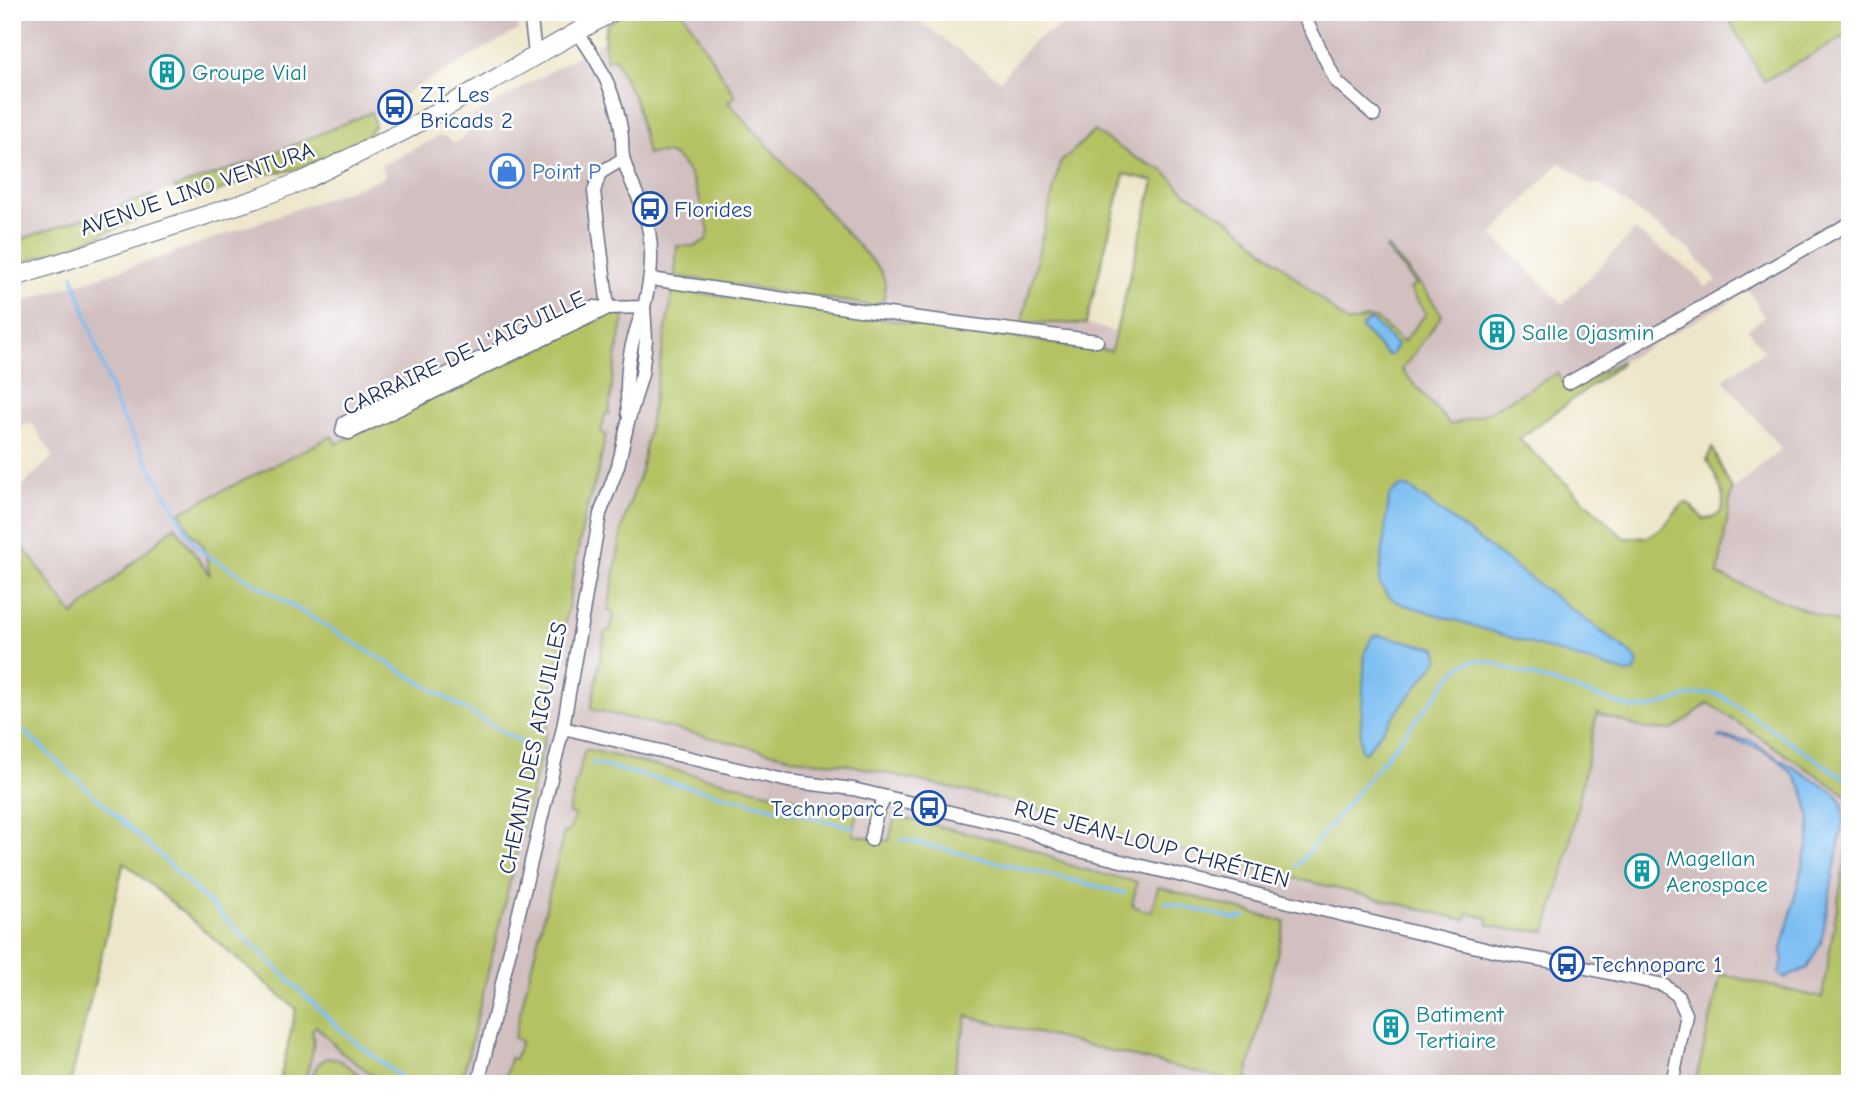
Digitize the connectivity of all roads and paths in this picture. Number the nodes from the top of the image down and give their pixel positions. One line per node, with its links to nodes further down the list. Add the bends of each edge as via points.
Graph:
1 (530, 12): 5 (street)
2 (612, 12): 4 (main road, AVENUE LINO VENTURA)
3 (1302, 12): 6 (street, via 1336,80)
4 (577, 32): 5 (main road, AVENUE LINO VENTURA); 7 (street, via 616,106)
5 (535, 54): 9 (main road, AVENUE LINO VENTURA, via 404,131 307,179)
6 (1374, 115)
7 (623, 159): 10 (street, via 651,239); 12 (street, CARRAIRE DE L'AIGUILLE, via 600,173 594,191)
8 (1850, 223): 14 (street)
9 (12, 278)
10 (651, 279): 11 (street); 13 (street)
11 (644, 307): 12 (street, CARRAIRE DE L'AIGUILLE); 15 (street, CHEMIN DES AIGUILLES, via 645,354 638,393 600,514)
12 (608, 309): 12 (street, CARRAIRE DE L'AIGUILLE, via 583,309 344,423 342,430 349,433)
13 (1097, 341)
14 (1568, 383)
15 (563, 728): 16 (street, RUE JEAN-LOUP CHRÉTIEN, via 788,781); 18 (street, CHEMIN DES AIGUILLES)
16 (885, 797): 17 (street); 19 (street, RUE JEAN-LOUP CHRÉTIEN, via 1272,898 1506,954 1664,985 1678,996 1686,1014)
17 (871, 840)
18 (478, 1084)
19 (1672, 1084)

